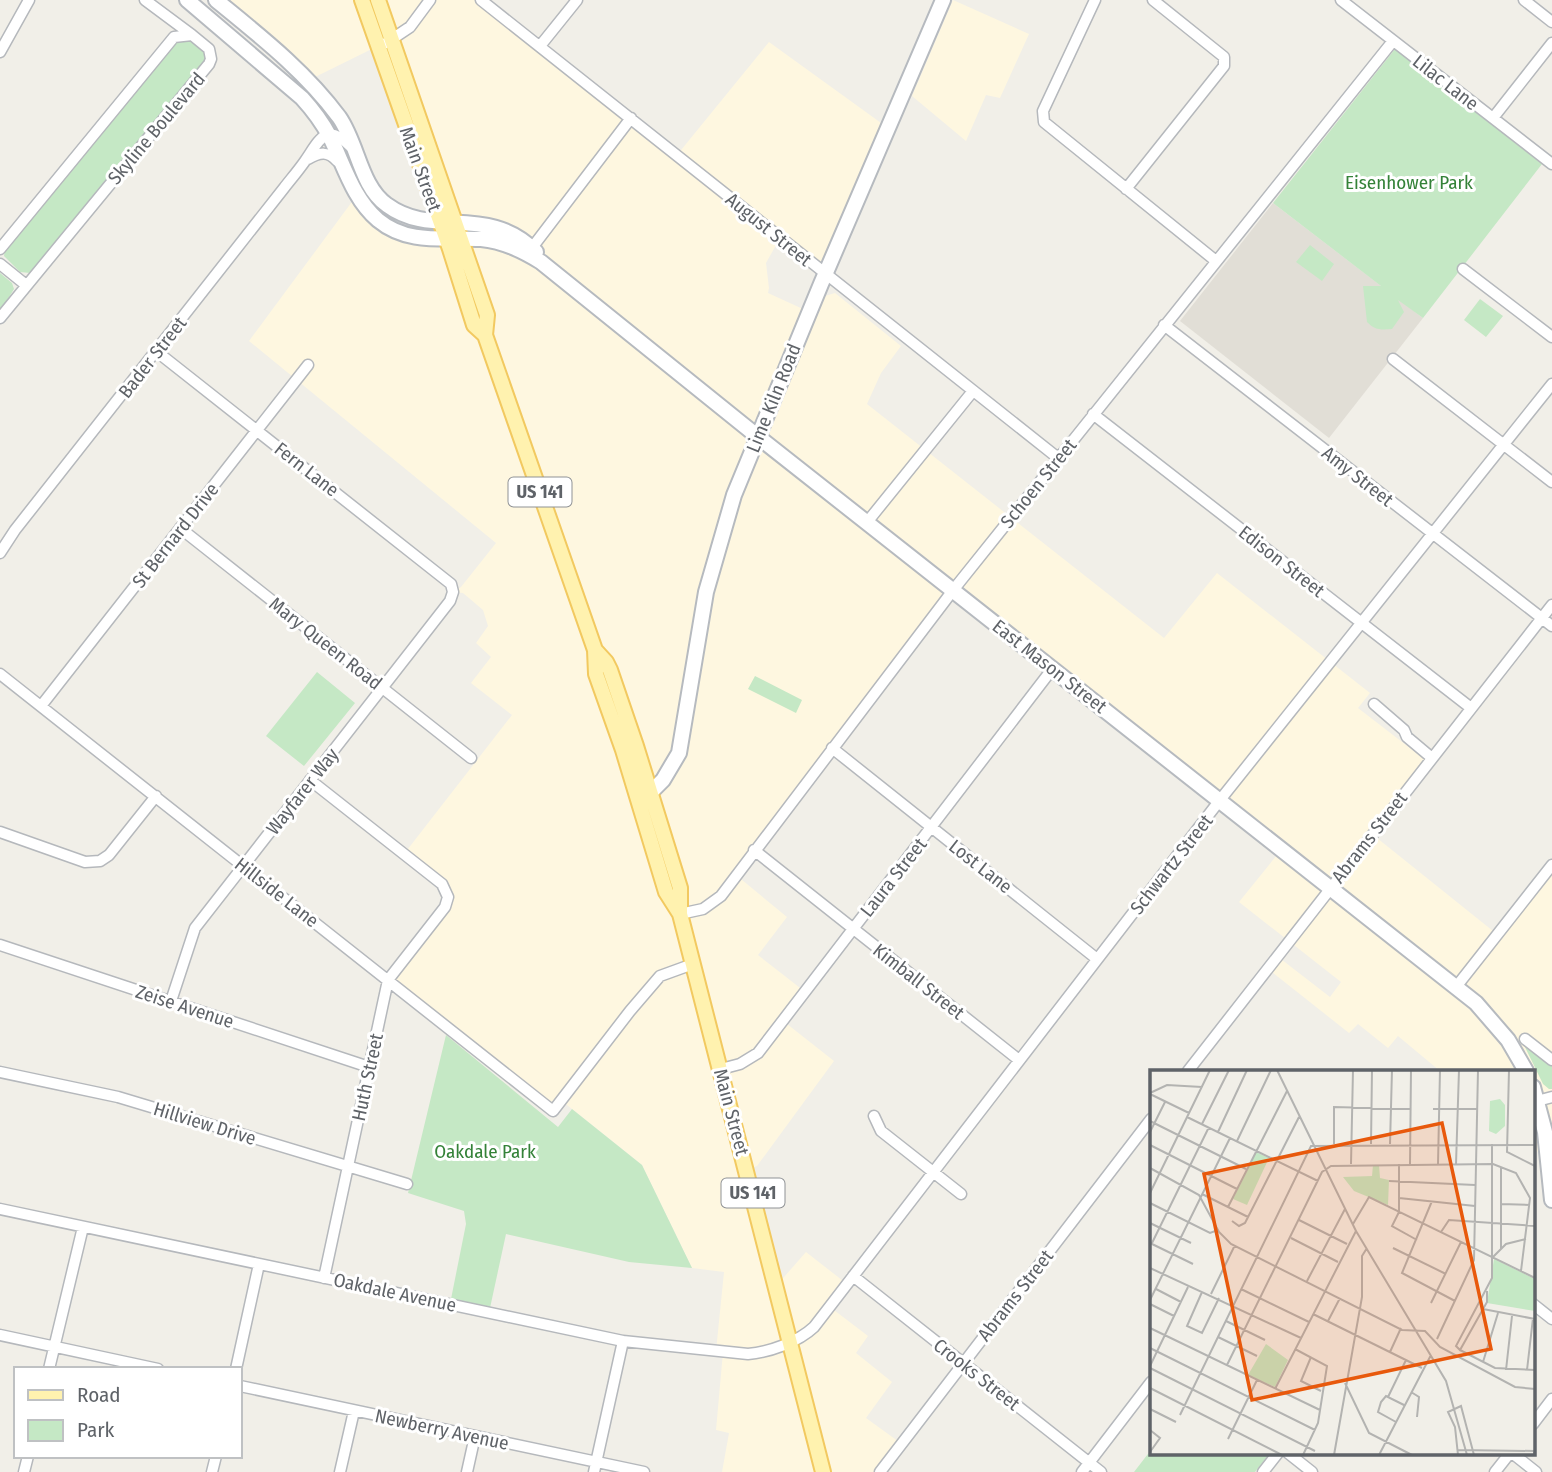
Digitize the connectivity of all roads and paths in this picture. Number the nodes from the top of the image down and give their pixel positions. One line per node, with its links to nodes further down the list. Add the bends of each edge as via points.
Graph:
1 (29, 0): 24 (street)
2 (145, 0): 15 (street)
3 (187, 0): 27 (main road, East Mason Street, via 302,98 318,116)
4 (216, 0): 28 (main road, East Mason Street, via 319,90 342,121)
5 (362, 0): 22 (main road, Main Street / US 141)
6 (378, 0): 19 (main road, Main Street / US 141)
7 (430, 0): 19 (street, via 410,27)
8 (481, 0): 23 (street, August Street)
9 (577, 0): 23 (street)
10 (943, 0): 41 (main road, Lime Kiln Road)
11 (1095, 0): 32 (street, via 1042,117)
12 (1153, 0): 32 (street, via 1224,57 1224,66)
13 (1341, 0): 20 (street, Lilac Lane)
14 (1524, 0): 16 (street)
15 (168, 19): 17 (street); 18 (street)
16 (1552, 22)
17 (192, 35): 18 (street); 42 (street, Skyline Boulevard, via 209,50 209,64)
18 (174, 37): 36 (street)
19 (392, 40): 22 (street); 34 (main road, Main Street / US 141)
20 (1393, 41): 26 (street, Lilac Lane); 38 (street, Schoen Street)
21 (1552, 43): 26 (street)
22 (378, 46): 33 (main road, Main Street / US 141)
23 (540, 46): 25 (street, August Street)
24 (0, 52)
25 (631, 118): 37 (street); 41 (street, August Street)
26 (1493, 118): 30 (street, Lilac Lane)
27 (324, 136): 28 (street, via 340,136); 29 (street, Bader Street); 31 (main road, East Mason Street)
28 (357, 153): 33 (main road, East Mason Street, via 382,201 405,215)
29 (305, 161): 31 (street, via 316,154 331,154); 46 (street, Bader Street)
30 (1552, 164)
31 (346, 170): 35 (main road, East Mason Street, via 360,201 392,230)
32 (1126, 189): 38 (street)
33 (439, 220): 34 (main road, East Mason Street); 35 (main road, Main Street / US 141)
34 (455, 221): 35 (main road, Main Street / US 141); 37 (main road, East Mason Street, via 506,230)
35 (454, 239): 37 (main road, East Mason Street, via 505,243); 67 (main road, Main Street / US 141, via 486,315 485,335)
36 (0, 249)
37 (530, 251): 53 (main road, East Mason Street)
38 (1216, 261): 44 (street, Schoen Street)
39 (0, 264): 42 (street)
40 (1463, 269): 45 (street)
41 (825, 274): 50 (street, August Street); 53 (main road, Lime Kiln Road)
42 (26, 285): 43 (street, Skyline Boulevard)
43 (0, 317)
44 (1164, 325): 51 (street, Schoen Street); 59 (street, Amy Street)
45 (1552, 337)
46 (156, 351): 52 (street, Fern Lane); 60 (street, Bader Street)
47 (1393, 359): 54 (street)
48 (309, 365): 52 (street, St Bernard Drive)
49 (1552, 384): 54 (street, Schwartz Street)
50 (973, 391): 55 (street, August Street); 57 (street)
51 (1093, 414): 55 (street, Schoen Street); 65 (street, Edison Street)
52 (257, 430): 58 (street, St Bernard Drive); 62 (street, Fern Lane, via 451,583)
53 (757, 436): 57 (main road, East Mason Street); 78 (main road, Lime Kiln Road, via 730,505 706,592 679,753)
54 (1504, 444): 56 (street); 59 (street, Schwartz Street)
55 (1058, 458): 61 (street, Schoen Street)
56 (1552, 482)
57 (867, 521): 61 (main road, East Mason Street)
58 (180, 528): 70 (street, Mary Queen Road); 72 (street, St Bernard Drive)
59 (1432, 533): 64 (street, Amy Street); 65 (street, Schwartz Street)
60 (0, 553)
61 (954, 589): 68 (main road, East Mason Street); 74 (street, Schoen Street)
62 (453, 592): 70 (street, Wayfarer Way)
63 (1552, 605): 64 (street, Abrams Street)
64 (1541, 618): 66 (street, Amy Street); 73 (street, Abrams Street)
65 (1360, 622): 73 (street, Edison Street); 81 (street, Schwartz Street)
66 (1552, 626)
67 (595, 650): 78 (main road, Main Street / US 141, via 609,667); 80 (main road, Main Street / US 141, via 596,674)
68 (1053, 668): 81 (main road, East Mason Street); 82 (street, Laura Street)
69 (0, 674): 72 (street, Hillside Lane)
70 (382, 688): 75 (street, Mary Queen Road); 77 (street, Wayfarer Way)
71 (1374, 704): 76 (street)
72 (41, 706): 79 (street, Hillside Lane)
73 (1471, 708): 76 (street, Abrams Street)
74 (832, 748): 82 (street, Lost Lane); 84 (street, Schoen Street)
75 (471, 758)
76 (1432, 758): 87 (street, Abrams Street)
77 (310, 780): 86 (street, Wayfarer Way); 93 (street, Huth Street, via 442,884 448,894 445,907)
78 (651, 792): 80 (main road); 88 (main road, Main Street / US 141, via 680,888)
79 (156, 796): 83 (street, via 100,861 85,862); 86 (street, Hillside Lane)
80 (637, 797): 88 (main road, Main Street / US 141, via 666,892)
81 (1220, 800): 87 (main road, East Mason Street); 91 (street, Schwartz Street)
82 (931, 827): 89 (street, Laura Street); 91 (street, Lost Lane)
83 (0, 832)
84 (754, 850): 88 (street, Schoen Street, via 721,896); 89 (street, Kimball Street)
85 (1552, 865): 94 (street)
86 (243, 866): 93 (street, Hillside Lane); 95 (street, Wayfarer Way, via 195,928)
87 (1330, 887): 94 (main road, East Mason Street); 101 (street, Abrams Street)
88 (680, 914): 92 (main road, Main Street / US 141)
89 (853, 928): 97 (street, Kimball Street); 100 (street, Laura Street, via 758,1053)
90 (0, 945): 95 (street, Zeise Avenue)
91 (1097, 959): 97 (street, Schwartz Street)
92 (693, 964): 93 (street, Hillside Lane, via 660,976 553,1111); 100 (main road, Main Street / US 141)
93 (388, 980): 99 (street, Huth Street)
94 (1456, 987): 102 (main road, East Mason Street, via 1496,1025)
95 (171, 1001): 99 (street, Zeise Avenue)
96 (1525, 1039): 98 (street)
97 (1019, 1060): 108 (street, Schwartz Street)
98 (1552, 1060)
99 (369, 1067): 107 (street, Huth Street)
100 (720, 1069): 121 (main road, Main Street / US 141)
101 (1189, 1070)
102 (1525, 1070)
103 (0, 1072): 107 (street, Hillview Drive, via 118,1097)
104 (1545, 1099): 111 (main road)
105 (874, 1116): 108 (street, via 881,1130)
106 (1150, 1120): 123 (street, Abrams Street)
107 (348, 1166): 109 (street, Hillview Drive); 116 (street, Huth Street)
108 (933, 1172): 110 (street); 115 (street, Schwartz Street)
109 (407, 1184)
110 (961, 1194)
111 (1552, 1200)
112 (0, 1209): 113 (street, Oakdale Avenue)
113 (83, 1227): 114 (street, Oakdale Avenue); 122 (street)
114 (258, 1264): 116 (street, Oakdale Avenue); 126 (street)
115 (853, 1276): 121 (street, Schwartz Street, via 814,1327); 123 (street, Crooks Street)
116 (324, 1278): 120 (street, Oakdale Avenue)
117 (1534, 1305): 118 (street)
118 (1552, 1320)
119 (0, 1335): 122 (street)
120 (624, 1341): 121 (street, Oakdale Avenue, via 748,1354); 137 (street)
121 (790, 1341): 142 (main road, Main Street / US 141)
122 (54, 1347): 124 (street); 125 (street)
123 (963, 1363): 138 (street, Crooks Street); 143 (street, Abrams Street)
124 (49, 1367)
125 (149, 1367)
126 (236, 1367)
127 (1150, 1383): 138 (street)
128 (242, 1386): 130 (street, Newberry Avenue)
129 (1552, 1399): 131 (street)
130 (354, 1411): 132 (street, Newberry Avenue); 139 (street)
131 (1534, 1423)
132 (475, 1436): 137 (street, Newberry Avenue); 140 (street)
133 (1277, 1454): 145 (street)
134 (1289, 1454): 146 (street)
135 (1510, 1454): 147 (street)
136 (1512, 1454): 148 (street)
137 (596, 1467): 141 (street, Newberry Avenue)
138 (1086, 1467): 144 (street, Crooks Street)
139 (340, 1472)
140 (467, 1472)
141 (644, 1472)
142 (823, 1472)
143 (880, 1472)
144 (1101, 1472)
145 (1263, 1472)
146 (1312, 1472)
147 (1495, 1472)
148 (1536, 1472)

